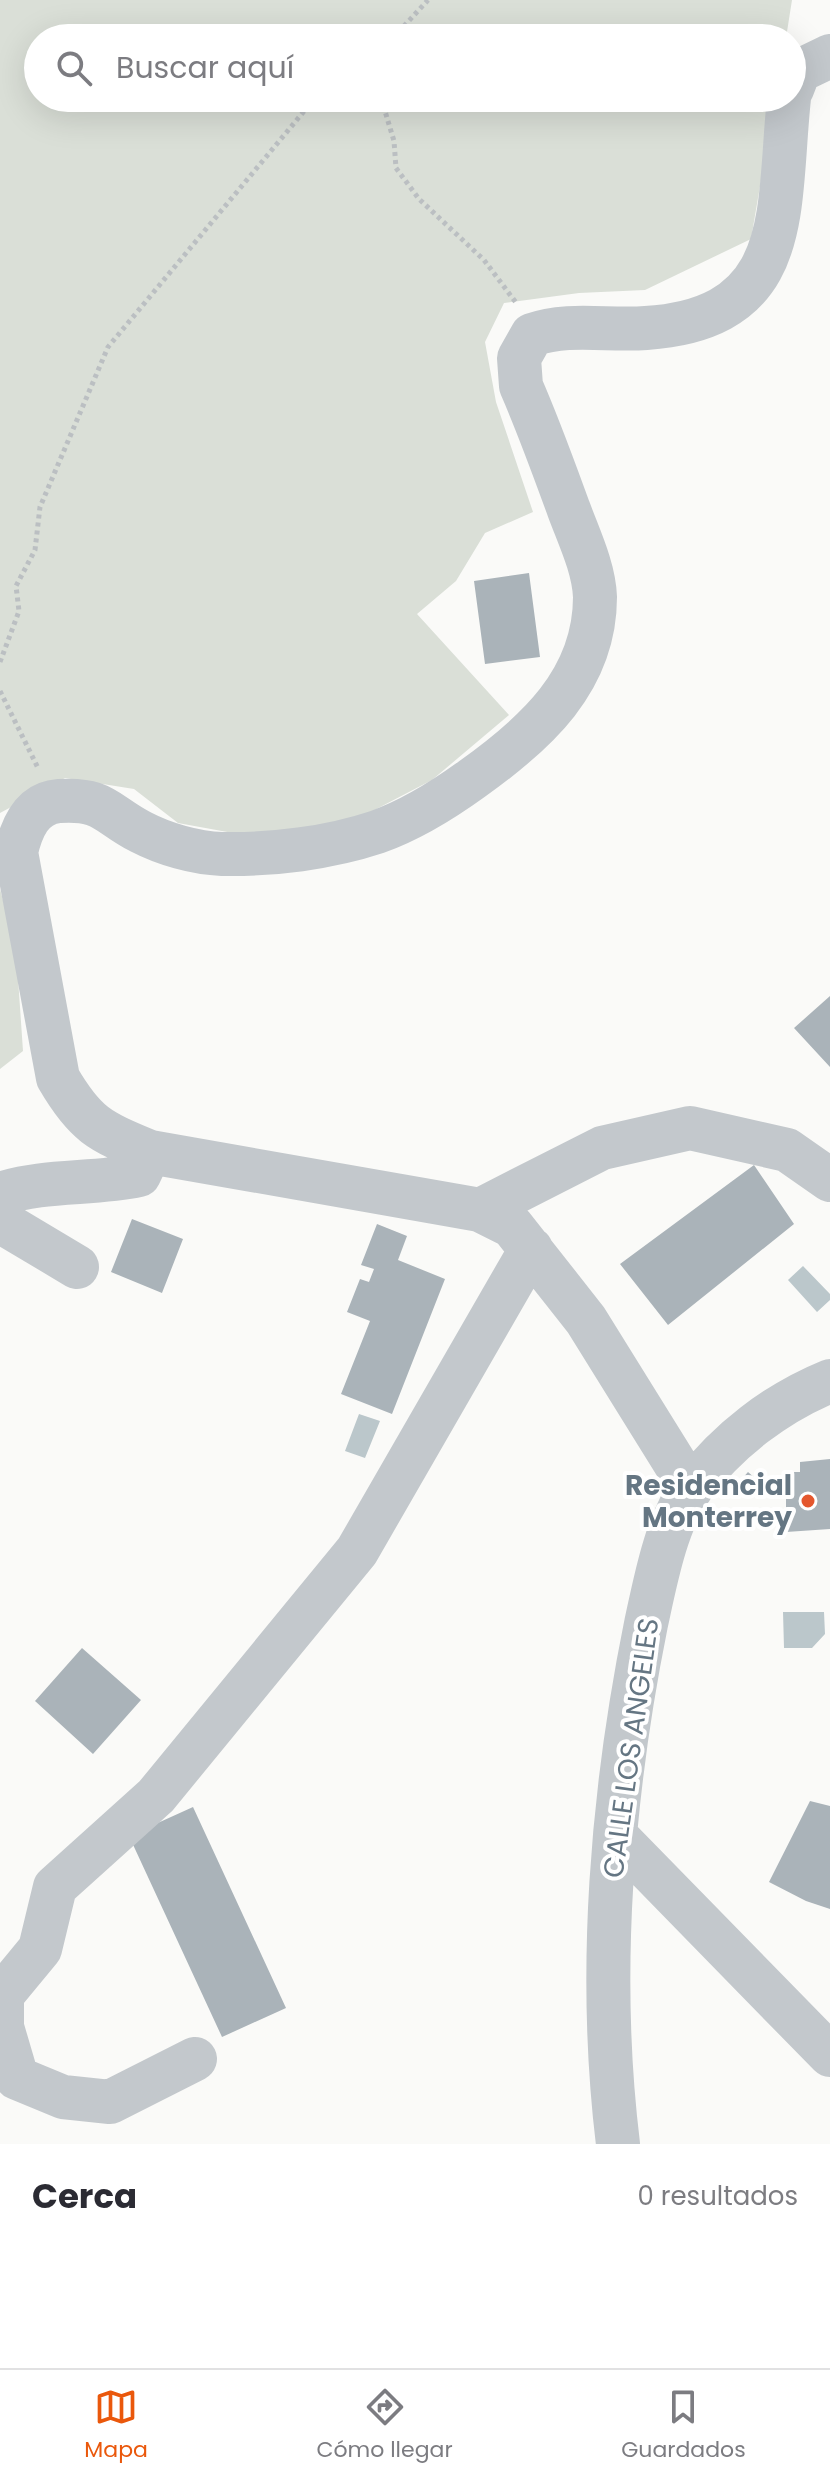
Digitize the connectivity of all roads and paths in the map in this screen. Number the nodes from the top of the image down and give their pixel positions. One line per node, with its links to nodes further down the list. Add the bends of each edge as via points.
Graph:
1 (428, 0): 2 (path)
2 (406, 24)
3 (830, 56): 4 (street)
4 (806, 68)
5 (303, 112): 9 (path, via 108,347 40,507 35,550 16,586 19,611)
6 (385, 112): 8 (path, via 396,168 419,199 484,260 524,312)
7 (787, 112): 8 (street, via 770,258 733,302 696,318 649,328 554,327)
8 (532, 335): 11 (street, via 519,358 521,386 586,556 595,595 591,636 578,673 551,714 512,751 438,803 378,831 324,844 219,854 175,846 139,831 109,808 87,801)
9 (0, 662)
10 (0, 691): 11 (path)
11 (55, 801): 12 (street, via 35,811 21,829 16,852 58,1078 77,1111 101,1131)
12 (150, 1152): 14 (street, via 139,1175 40,1184); 15 (street)
13 (830, 1180): 15 (street, via 787,1150 690,1128 602,1148)
14 (0, 1194)
15 (480, 1210): 17 (street, via 512,1226)
16 (0, 1221): 18 (street)
17 (531, 1249): 20 (street, via 586,1320); 23 (street, via 357,1551 156,1796 55,1887 40,1949 2,1995 2,2027 17,2078 63,2097 110,2102)
18 (77, 1267)
19 (830, 1381): 20 (street, CALLE LOS ANGELES, via 754,1422)
20 (691, 1489): 21 (street, CALLE LOS ANGELES, via 654,1587 635,1680)
21 (617, 1837): 22 (street); 24 (street, CALLE LOS ANGELES, via 610,1913)
22 (830, 2055)
23 (195, 2059)
24 (618, 2144)

